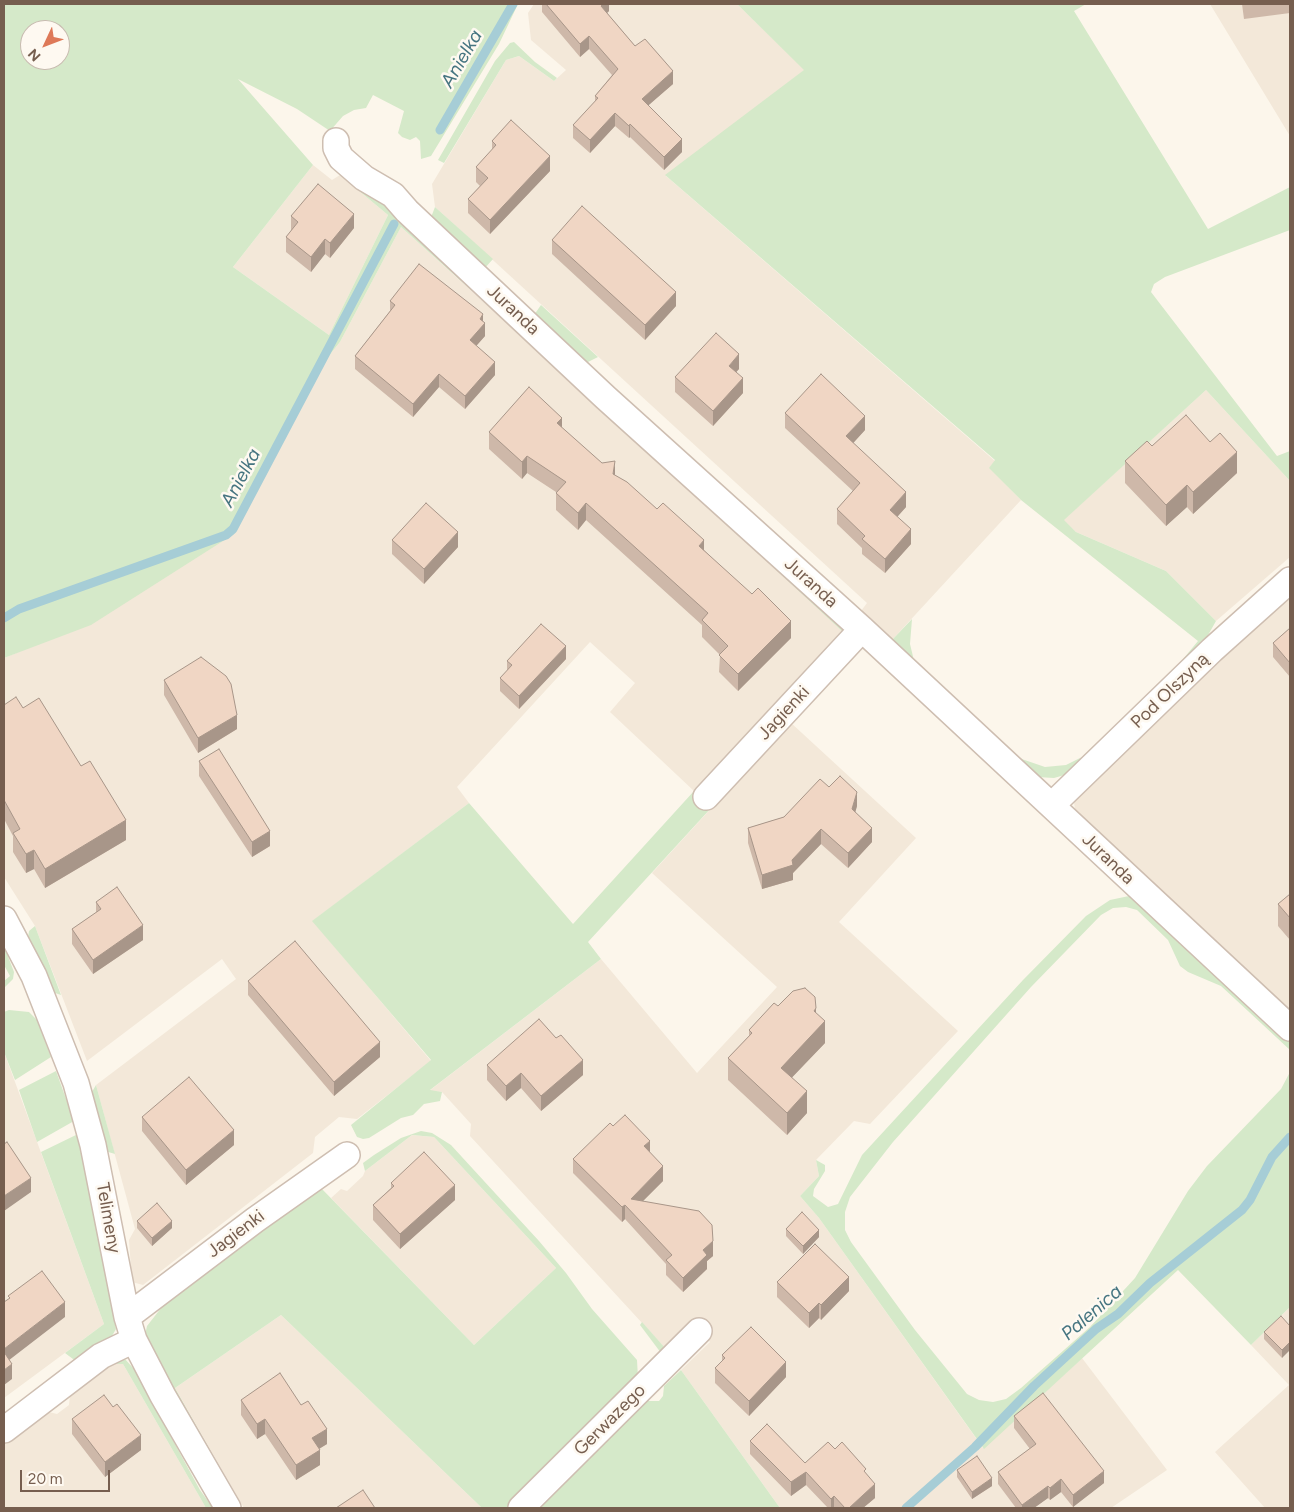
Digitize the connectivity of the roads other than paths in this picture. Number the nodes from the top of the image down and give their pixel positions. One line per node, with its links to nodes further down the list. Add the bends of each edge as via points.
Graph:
1 (336, 141): 3 (street, Juranda, via 341,158 364,178 393,195 606,397)
2 (1290, 580): 5 (street, Pod Olszyną, via 1212,650)
3 (862, 629): 4 (street, Jagienki); 5 (street, Juranda)
4 (706, 797)
5 (1052, 805): 7 (street, Juranda)
6 (4, 919): 9 (street, Telimeny, via 34,976 76,1083 93,1145)
7 (1290, 1028)
8 (347, 1156): 9 (street, Jagienki, via 254,1220)
9 (131, 1328): 11 (street, Jagienki, via 101,1356); 12 (street, Telimeny, via 163,1396)
10 (699, 1331): 13 (street, Gerwazego)
11 (4, 1430)
12 (228, 1508)
13 (521, 1508)

